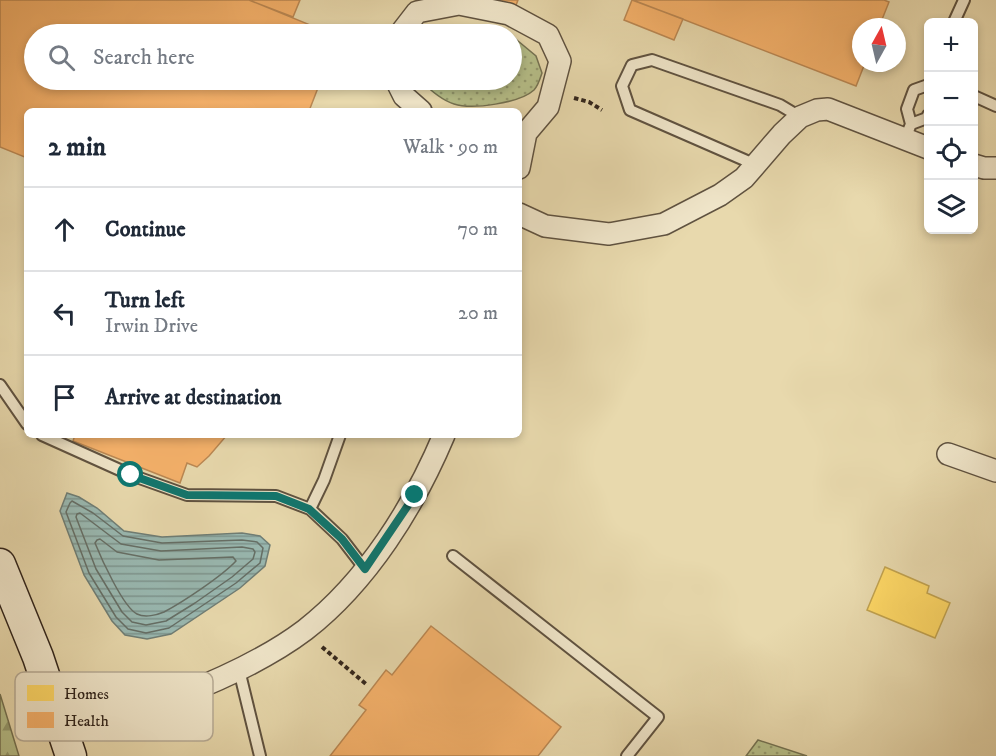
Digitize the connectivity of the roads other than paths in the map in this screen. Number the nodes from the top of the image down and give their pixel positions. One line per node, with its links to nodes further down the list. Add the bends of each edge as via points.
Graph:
1 (964, 0): 2 (lane)
2 (956, 18)
3 (408, 24): 11 (street, via 417,12 459,4 509,14 548,35 560,61 548,107)
4 (924, 86): 12 (lane, via 914,90 907,109)
5 (401, 90): 8 (street)
6 (978, 98): 7 (lane)
7 (996, 106)
8 (418, 108)
9 (800, 117): 12 (street, via 828,109); 14 (street); 14 (lane, via 780,105 652,60 632,64 622,86 630,110)
10 (924, 120): 12 (lane)
11 (522, 132)
12 (908, 132): 13 (street)
13 (924, 145)
14 (756, 165): 17 (street, via 720,195 664,224 609,234 545,226)
15 (978, 166): 16 (street)
16 (996, 168)
17 (522, 215)
18 (2, 389): 19 (lane)
19 (24, 420)
20 (49, 438): 25 (lane, via 187,495 276,496)
21 (339, 438): 25 (lane)
22 (443, 438): 28 (street, via 415,495)
23 (948, 454): 24 (street)
24 (996, 471)
25 (309, 509): 28 (lane, via 342,539)
26 (453, 556): 33 (lane, via 658,717)
27 (0, 564): 30 (street)
28 (365, 569): 29 (street, via 306,629)
29 (238, 670): 31 (street); 32 (lane)
30 (43, 672)
31 (213, 681)
32 (260, 756)
33 (627, 756)

